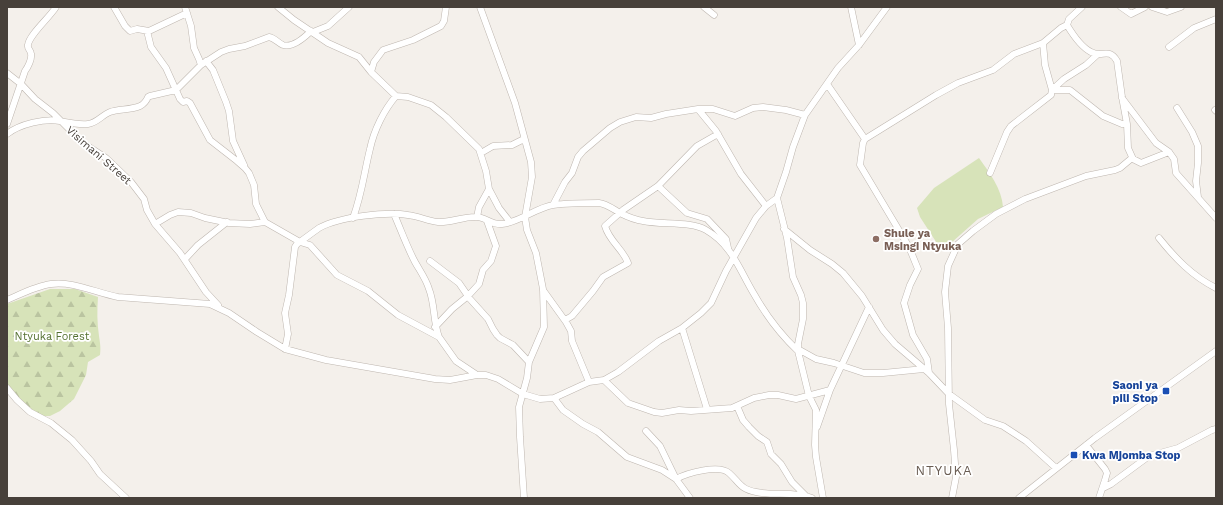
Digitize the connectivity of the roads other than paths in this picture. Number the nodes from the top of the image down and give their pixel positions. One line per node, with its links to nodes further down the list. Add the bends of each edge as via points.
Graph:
1 (56, 7): 28 (street, via 28,43 31,55)
2 (114, 7): 19 (street, via 129,31 139,29)
3 (278, 7): 20 (street)
4 (349, 7): 20 (street, via 328,26)
5 (446, 7): 26 (street, via 441,26 413,40 383,50 374,62)
6 (480, 7): 42 (street, via 515,103)
7 (704, 7): 16 (street)
8 (851, 7): 22 (street)
9 (886, 7): 22 (street)
10 (1082, 7): 18 (street, via 1069,19)
11 (1121, 7): 12 (street, via 1131,14)
12 (1145, 7)
13 (1152, 7): 14 (street, via 1167,12)
14 (1180, 7)
15 (186, 10): 19 (street); 25 (street, via 194,45)
16 (714, 14)
17 (1216, 18): 23 (street, via 1194,28)
18 (1067, 25): 21 (street); 24 (street, via 1084,47)
19 (147, 32): 30 (street, via 151,47 166,68)
20 (312, 32): 25 (street, via 292,45 285,46 273,38 267,38 221,52); 26 (street, via 330,44 359,57)
21 (1043, 43): 31 (street, via 1045,65); 43 (street, via 1014,54 993,70 958,83)
22 (859, 45): 29 (street)
23 (1169, 46)
24 (1098, 54): 31 (street); 33 (street, via 1109,53 1117,60)
25 (203, 63): 30 (street); 47 (street, via 213,70 226,102 233,141)
26 (371, 72): 32 (street)
27 (7, 73): 28 (street, Visimani Street)
28 (21, 84): 37 (street, Visimani Street); 38 (street)
29 (827, 84): 36 (street); 43 (street)
30 (176, 90): 37 (street, via 150,96 142,106 112,112 89,124 69,124); 47 (street, via 182,101 190,103 210,140)
31 (1052, 90): 39 (street, via 1070,90 1103,116); 48 (street, via 1046,99 1006,132)
32 (396, 96): 45 (street, via 408,97 430,105 446,117); 59 (street, via 373,139 360,199)
33 (1122, 97): 39 (street); 44 (street, via 1156,143)
34 (1177, 108): 51 (street, via 1198,146)
35 (698, 109): 36 (street, via 713,109 735,116 753,108 763,107); 41 (street); 53 (street, via 651,118 636,117 610,128 578,157 572,173)
36 (805, 115): 52 (street)
37 (60, 121): 40 (street, via 31,123); 65 (street, Visimani Street, via 82,143 106,158 131,182 144,199)
38 (7, 124)
39 (1127, 124): 46 (street, via 1128,148)
40 (7, 134)
41 (718, 134): 49 (street, via 697,146); 54 (street, via 741,174)
42 (524, 138): 45 (street, via 512,145 493,146); 58 (street, via 531,162 532,177)
43 (865, 139): 88 (street, via 860,165 909,246 918,269 904,303 913,335 926,358)
44 (1169, 152): 46 (street, via 1141,163); 51 (street, via 1174,158 1176,173)
45 (481, 153): 50 (street)
46 (1132, 158): 95 (street, via 1115,170 1086,176 1025,199 996,214 958,244 948,266 946,285)
47 (245, 168): 63 (street, via 254,185 256,204)
48 (990, 173)
49 (658, 186): 55 (street); 69 (street, via 687,213 708,219 726,239)
50 (489, 189): 57 (street, via 479,207); 64 (street)
51 (1198, 197): 60 (street)
52 (777, 198): 54 (street); 66 (street)
53 (553, 205): 55 (street, via 599,203); 58 (street)
54 (766, 206): 70 (street)
55 (621, 213): 69 (street, via 654,224 695,225 715,236); 79 (street, via 605,226 628,263 603,278 572,316)
56 (394, 214): 57 (street, via 438,222); 59 (street); 80 (street, via 430,290)
57 (477, 217): 61 (street)
58 (525, 217): 64 (street); 74 (street)
59 (353, 218): 68 (street, via 320,228)
60 (1216, 218)
61 (487, 221): 64 (street, via 501,224); 75 (street, via 496,247 491,261 483,270 480,282)
62 (227, 222): 63 (street); 65 (street, via 178,212); 71 (street)
63 (264, 222): 68 (street)
64 (510, 222)
65 (155, 224): 71 (street, Visimani Street)
66 (784, 229): 78 (street, via 843,273); 84 (street, via 793,277 803,303)
67 (1158, 238): 73 (street, via 1190,272)
68 (300, 242): 82 (street, via 311,246 342,279 368,291 398,315); 83 (street, via 294,254 285,313 288,334)
69 (728, 248): 70 (street)
70 (734, 256): 81 (street, via 711,303); 84 (street, via 772,322 781,335)
71 (185, 259): 77 (street, Visimani Street)
72 (430, 261): 75 (street, via 459,283)
73 (1216, 288)
74 (543, 289): 79 (street); 86 (street, via 544,327)
75 (468, 296): 80 (street); 86 (street, via 485,314 497,335 513,345)
76 (7, 300): 77 (street, via 44,286 63,284 118,297 210,304)
77 (219, 307): 83 (street)
78 (869, 307): 87 (street); 88 (street, via 895,344)
79 (565, 320): 91 (street)
80 (435, 327): 82 (street)
81 (682, 328): 90 (street); 99 (street)
82 (439, 337): 89 (street, via 456,361)
83 (285, 349): 89 (street, via 326,360 435,379 450,380)
84 (798, 350): 87 (street, via 816,359); 96 (street)
85 (1216, 351): 103 (street)
86 (529, 362): 94 (street)
87 (841, 366): 88 (street, via 864,373); 93 (street)
88 (927, 371): 95 (street)
89 (477, 375): 94 (street, via 498,379)
90 (604, 380): 91 (street); 99 (street, via 628,403 654,412)
91 (589, 382): 97 (street)
92 (7, 388): 109 (street, via 30,412 51,423 72,440 100,474)
93 (830, 390): 96 (street); 102 (street)
94 (523, 394): 97 (street, via 540,399); 110 (street, via 519,407)
95 (949, 394): 104 (street, via 985,420 1003,426 1026,441); 113 (street, via 956,477)
96 (809, 396): 98 (street, via 796,399 769,395 754,398); 102 (street, via 816,410)
97 (554, 398): 105 (street, via 563,410 598,432 627,457)
98 (737, 406): 99 (street); 108 (street, via 743,420 767,442 771,454 792,482)
99 (707, 409)
100 (1216, 429): 106 (street, via 1178,448 1149,456)
101 (646, 431): 105 (street, via 660,446)
102 (815, 432): 112 (street, via 816,457)
103 (1086, 444): 104 (street); 106 (street, via 1107,473)
104 (1056, 468): 114 (street)
105 (676, 478): 107 (street, via 696,471 720,470 729,473 746,489); 111 (street)
106 (1103, 488): 115 (street)
107 (782, 496): 108 (street)
108 (809, 497)
109 (126, 498)
110 (524, 498)
111 (690, 498)
112 (823, 498)
113 (952, 498)
114 (1019, 498)
115 (1099, 498)

